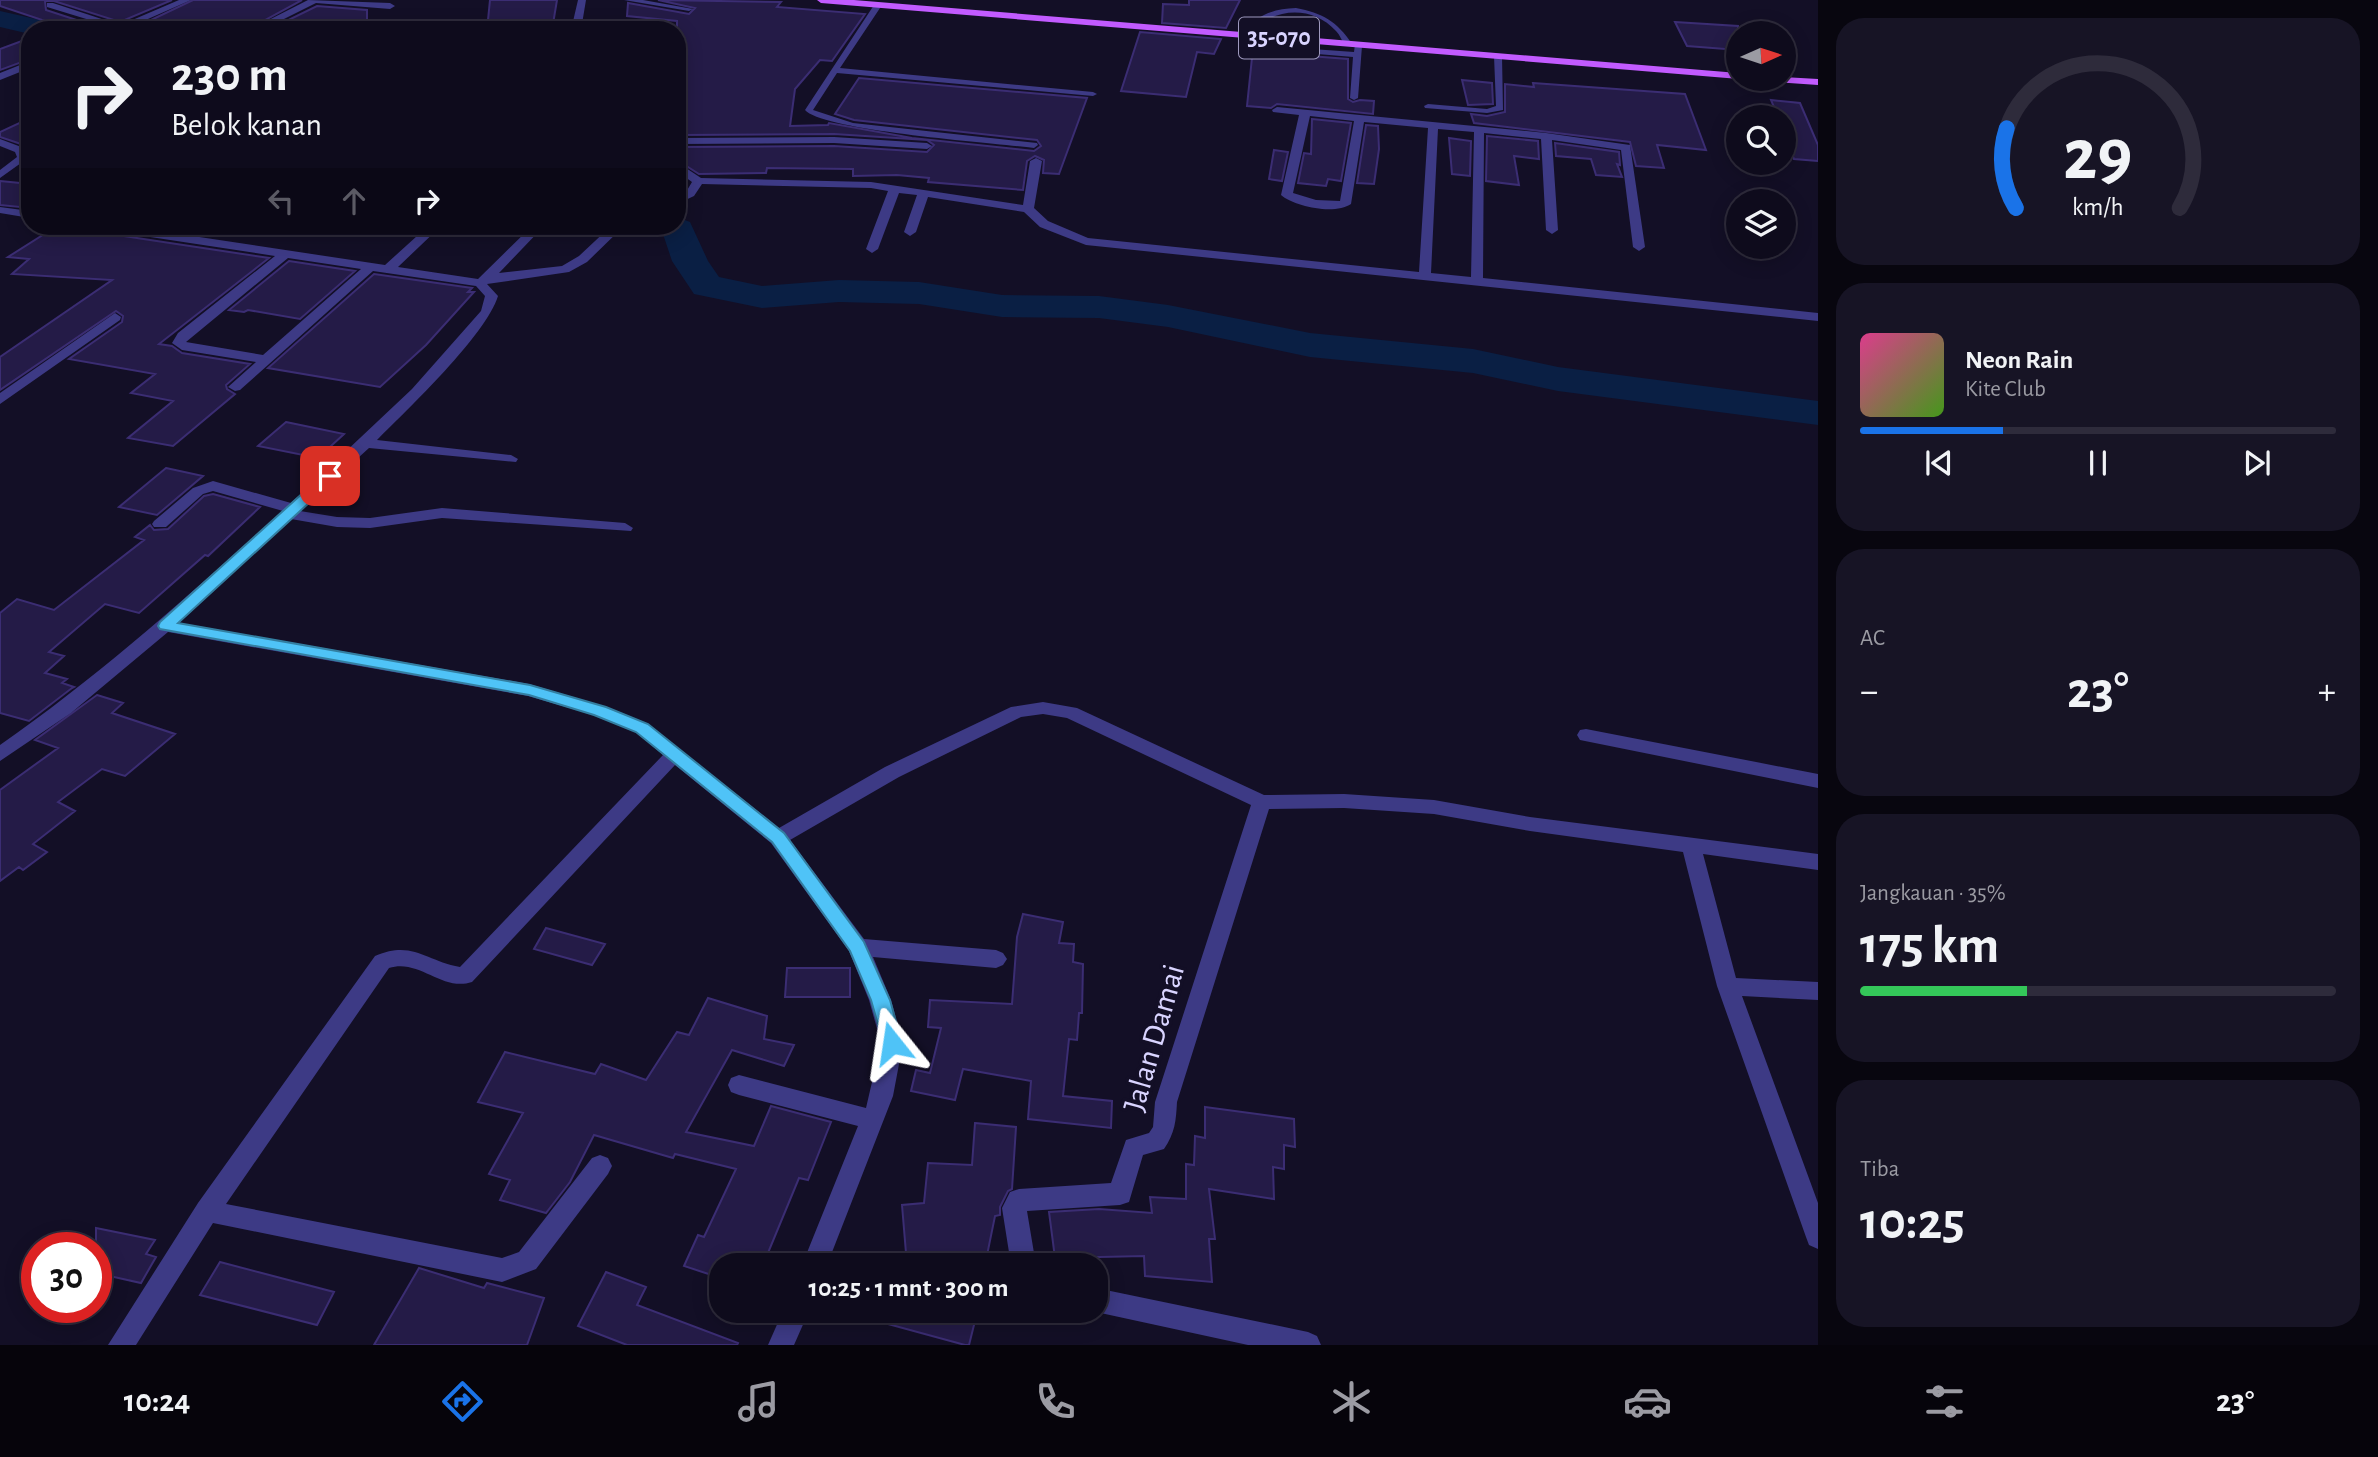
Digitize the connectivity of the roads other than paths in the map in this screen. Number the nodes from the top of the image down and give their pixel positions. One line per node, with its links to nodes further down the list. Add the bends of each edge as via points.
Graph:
1 (187, 0): 11 (street)
2 (314, 0): 8 (street); 12 (street)
3 (582, 0): 13 (street)
4 (628, 0): 9 (lane)
5 (821, 0): 7 (main road, 35-070)
6 (50, 5): 10 (lane)
7 (878, 5): 14 (main road, 35-070); 19 (lane)
8 (390, 6)
9 (690, 9)
10 (102, 21)
11 (136, 21)
12 (272, 21)
13 (578, 21)
14 (1245, 35): 16 (main road, 35-070); 16 (lane, via 1249,21 1260,9 1293,2 1317,10 1335,23)
15 (1270, 48): 16 (lane)
16 (1354, 48): 17 (main road, 35-070); 25 (lane)
17 (1498, 56): 20 (main road, 35-070); 26 (lane, via 1500,108)
18 (21, 68): 21 (street)
19 (834, 70): 24 (lane); 35 (lane, via 809,110 819,117 852,125)
20 (1726, 74)
21 (0, 77)
22 (1796, 80): 23 (main road)
23 (1818, 82)
24 (1093, 94)
25 (1353, 98)
26 (1429, 106)
27 (1278, 110): 28 (street)
28 (1305, 114): 29 (street); 29 (street, via 1287,195 1338,205 1345,204)
29 (1359, 120): 30 (street)
30 (1433, 125): 31 (street); 60 (street)
31 (1479, 130): 32 (street); 61 (street)
32 (1546, 136): 49 (street); 55 (street, via 1626,147)
33 (686, 141): 37 (street, via 834,140)
34 (0, 142): 36 (street)
35 (1034, 145)
36 (21, 146)
37 (928, 146)
38 (21, 159): 41 (street)
39 (1036, 161): 46 (street)
40 (686, 172): 42 (street)
41 (0, 175)
42 (698, 181): 43 (street); 45 (street)
43 (895, 188): 44 (street); 56 (street)
44 (925, 192): 46 (street); 50 (street)
45 (686, 196)
46 (1028, 209): 60 (street, via 1044,224 1086,242)
47 (0, 210): 48 (street)
48 (21, 214)
49 (1552, 230)
50 (910, 232)
51 (169, 235): 57 (street)
52 (425, 235): 59 (street)
53 (529, 235): 62 (street)
54 (608, 235): 62 (street, via 565,270)
55 (1639, 247)
56 (872, 249)
57 (285, 254): 58 (street); 65 (street, via 179,343)
58 (370, 267): 59 (street); 65 (street)
59 (388, 269): 62 (street)
60 (1425, 274): 61 (street)
61 (1477, 280): 64 (street)
62 (484, 281): 68 (street, via 492,296 487,312)
63 (115, 317): 67 (street)
64 (1818, 317)
65 (265, 359): 66 (street)
66 (235, 387)
67 (0, 400)
68 (366, 443): 69 (street); 70 (street)
69 (512, 459)
70 (291, 512): 71 (street, via 213,486 198,491); 72 (street, via 337,522 370,523 442,513); 73 (street)
71 (160, 524)
72 (625, 528)
73 (165, 626): 75 (street, via 65,709); 76 (street, via 530,690 642,728)
74 (1586, 735): 77 (street)
75 (0, 754)
76 (674, 755): 79 (street); 89 (street, via 472,970 455,976 403,955 382,962)
77 (1818, 781)
78 (1262, 802): 79 (street, via 1071,712 1043,708 1017,711 892,772); 80 (street, via 1434,807); 92 (street, Jalan Damai, via 1166,1102 1164,1130 1156,1142 1134,1147 1120,1194 1019,1200 1014,1208)
79 (778, 838): 82 (street)
80 (1691, 845): 81 (street); 84 (street)
81 (1818, 862)
82 (858, 947): 83 (street); 87 (street, via 892,1043)
83 (996, 960)
84 (1728, 986): 85 (street); 90 (street)
85 (1818, 991)
86 (739, 1085): 87 (street)
87 (873, 1119): 91 (street)
88 (600, 1166): 89 (street, via 527,1261 502,1270)
89 (207, 1211): 95 (street)
90 (1818, 1237)
91 (820, 1253)
92 (1021, 1253)
93 (1108, 1303): 97 (street)
94 (791, 1323): 96 (street)
95 (121, 1345)
96 (782, 1345)
97 (1308, 1345)

